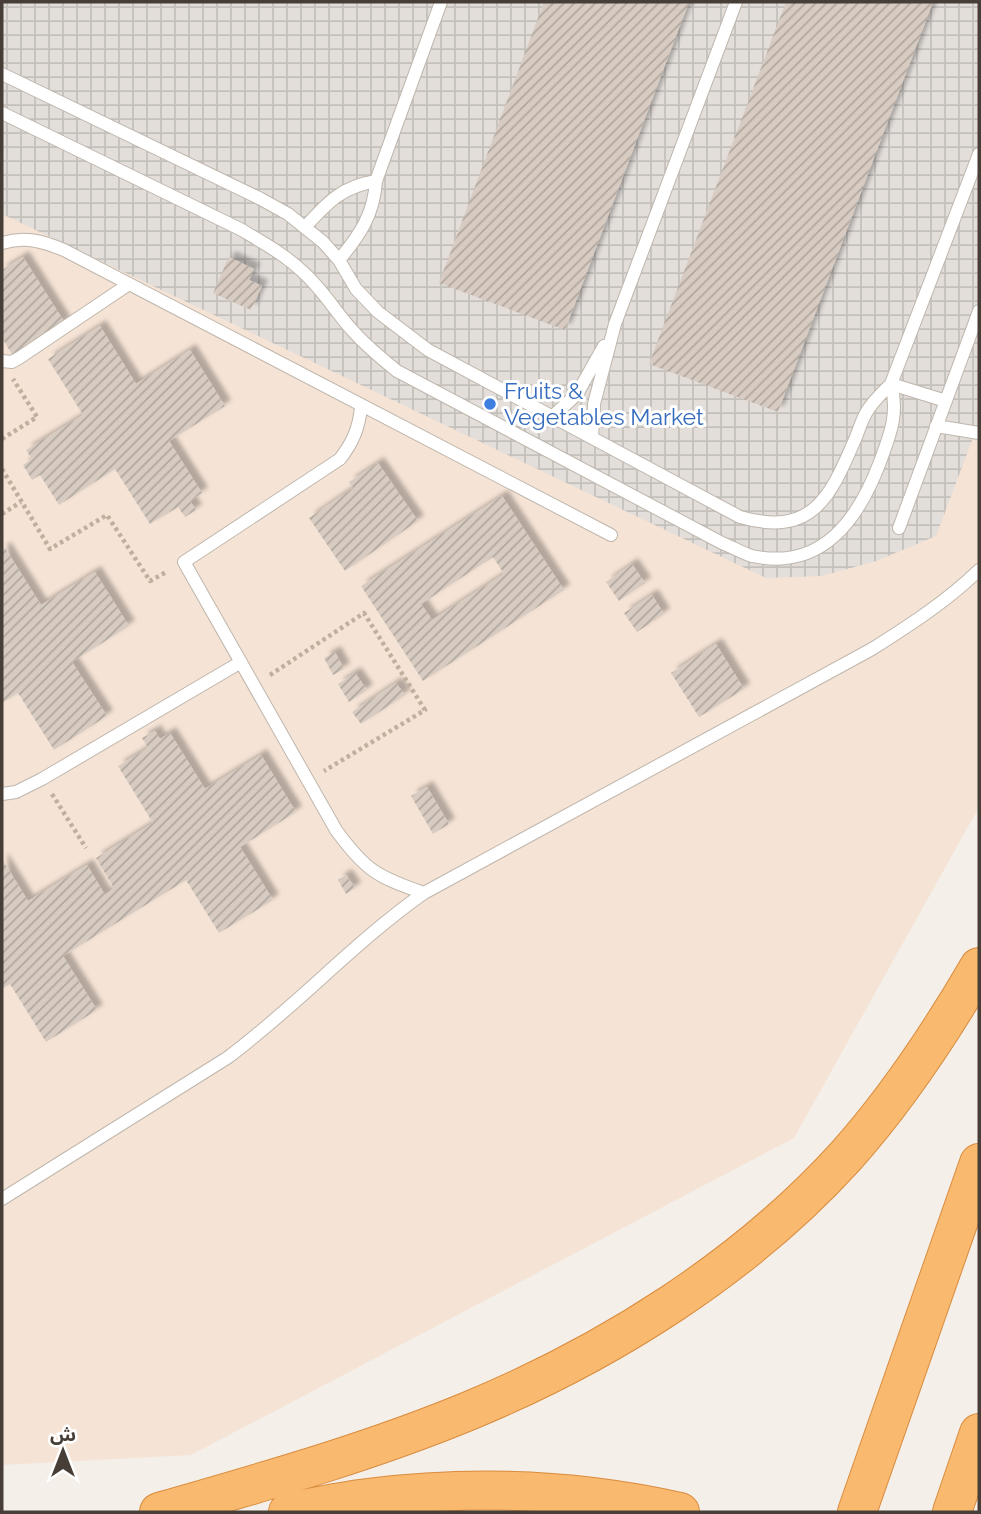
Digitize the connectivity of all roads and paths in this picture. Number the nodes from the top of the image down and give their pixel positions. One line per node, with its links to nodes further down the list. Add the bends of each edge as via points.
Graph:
1 (441, 2): 6 (lane)
2 (736, 2): 12 (lane)
3 (2, 74): 7 (lane, via 259,198)
4 (2, 113): 14 (lane, via 273,248 303,271 372,352 397,371 751,555 782,559 812,551 838,535 858,510 889,437 895,412)
5 (979, 154): 14 (lane)
6 (376, 180): 7 (lane, via 339,192); 9 (lane, via 367,221)
7 (305, 227): 9 (lane)
8 (2, 243): 10 (lane, via 16,238 41,240)
9 (338, 260): 17 (lane, via 356,289 402,332)
10 (129, 284): 13 (lane, via 19,358); 16 (lane)
11 (979, 312): 15 (lane)
12 (615, 324): 17 (lane, via 587,380); 20 (lane, via 594,404)
13 (2, 362): 21 (path, via 37,417)
14 (891, 384): 15 (lane); 20 (lane, via 864,415 835,486 804,516 783,522 761,523 740,517)
15 (946, 401): 18 (lane)
16 (361, 407): 26 (lane); 27 (lane, via 352,444 340,460)
17 (552, 417): 20 (lane)
18 (936, 426): 19 (lane); 25 (lane)
19 (979, 433)
20 (592, 438)
21 (2, 439)
22 (2, 469): 23 (path)
23 (22, 502): 24 (path); 27 (path, via 50,549 107,515 150,581)
24 (2, 514)
25 (899, 528)
26 (611, 535)
27 (184, 562): 29 (lane)
28 (979, 570): 35 (lane, via 872,649)
29 (241, 662): 30 (lane); 31 (lane)
30 (254, 686): 32 (lane); 32 (path, via 364,613 425,710)
31 (42, 779): 33 (lane); 34 (path)
32 (308, 780): 35 (lane, via 358,860 388,881)
33 (2, 794)
34 (86, 848)
35 (424, 893): 38 (lane, via 393,914 227,1058)
36 (979, 967): 40 (highway, via 922,1059 844,1157 799,1202 695,1289 549,1375 471,1410 390,1441)
37 (979, 1163): 43 (highway)
38 (2, 1199)
39 (979, 1433): 44 (highway)
40 (159, 1512)
41 (288, 1512): 42 (highway, via 367,1498 458,1491 549,1492)
42 (680, 1512)
43 (857, 1512)
44 (952, 1512)

